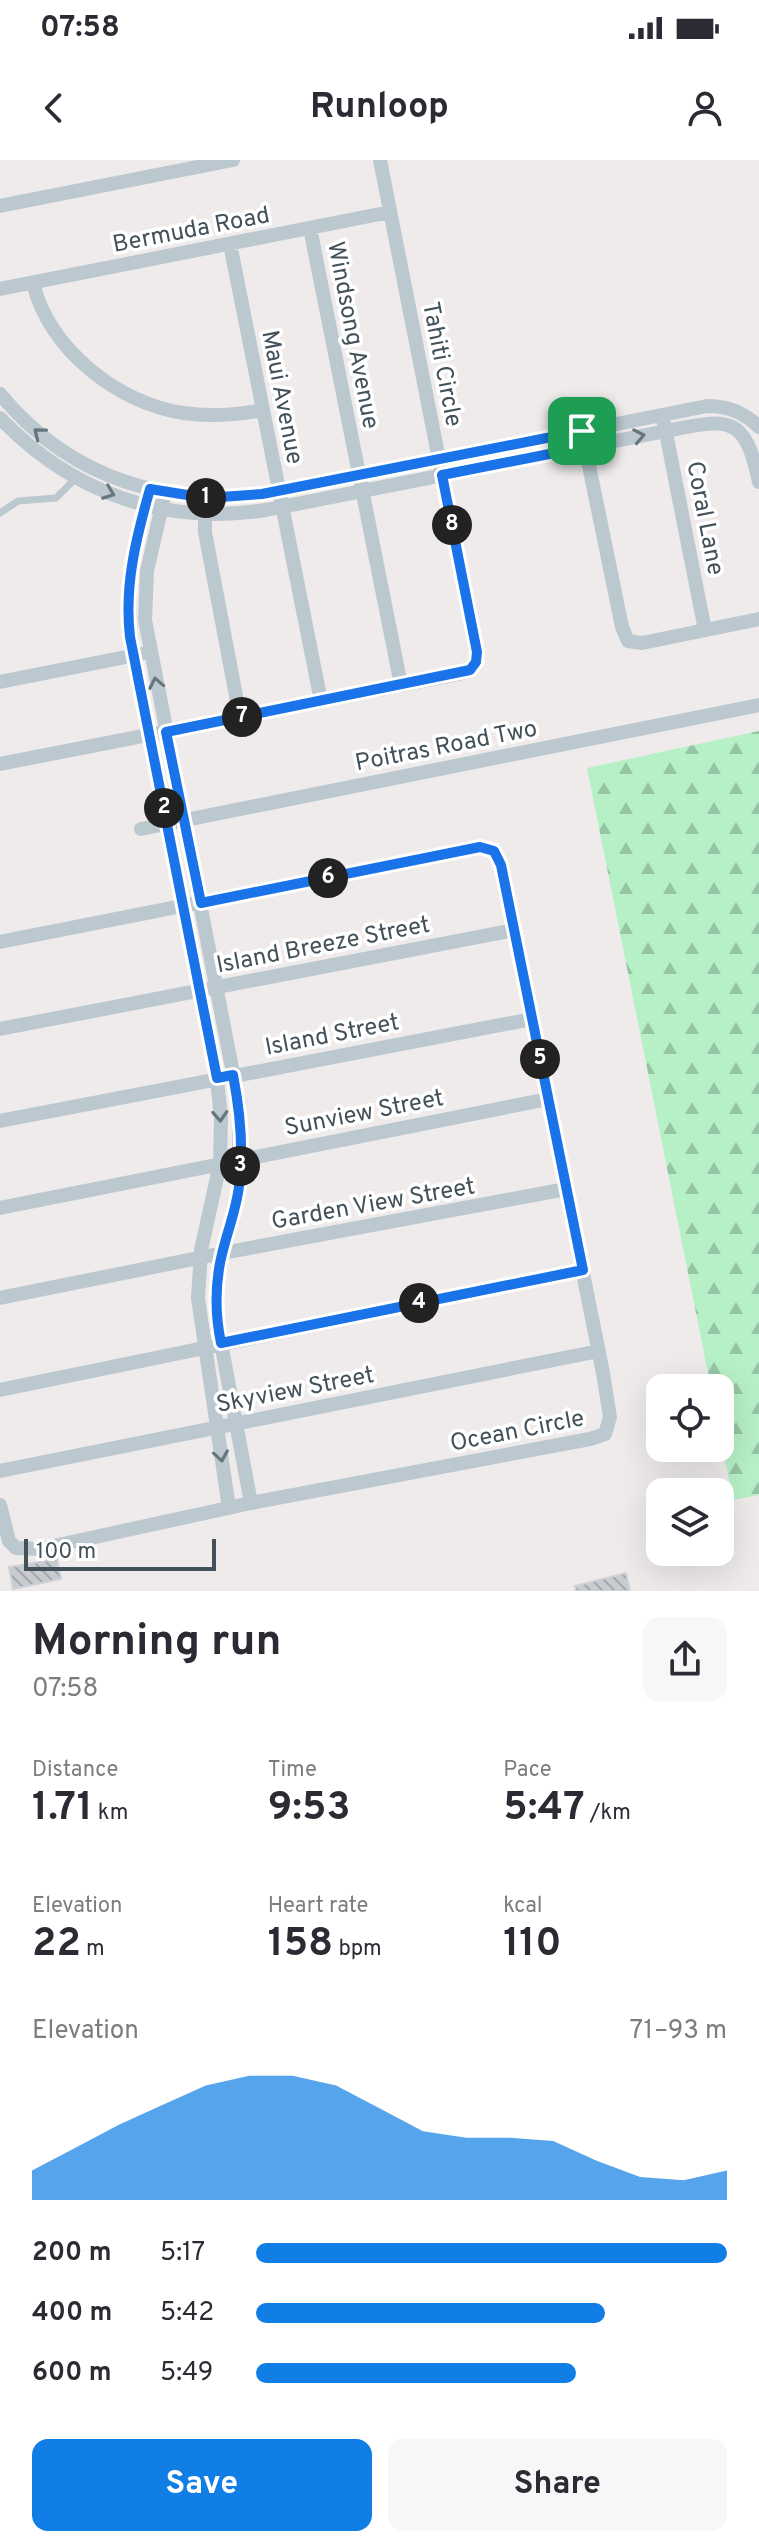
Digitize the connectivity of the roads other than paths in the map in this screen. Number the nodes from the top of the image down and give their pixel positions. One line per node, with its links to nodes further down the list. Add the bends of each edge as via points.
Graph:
1 (233, 160): 3 (street)
2 (380, 160): 4 (street, Tahiti Circle)
3 (0, 206)
4 (390, 212): 5 (street, Bermuda Road); 18 (street, Tahiti Circle)
5 (310, 228): 6 (street, Bermuda Road); 19 (street, Windsong Avenue)
6 (230, 244): 7 (street, Bermuda Road); 10 (street, Maui Avenue)
7 (33, 283): 8 (street, Bermuda Road); 10 (street, via 60,338 118,389 181,413)
8 (0, 289)
9 (0, 394): 23 (street, one-way to 9, via 109,476 70,455)
10 (263, 410): 24 (street, Maui Avenue)
11 (662, 415): 13 (street, via 718,406 739,412); 14 (street); 15 (street, Coral Lane)
12 (0, 418): 21 (street, via 39,454)
13 (759, 427)
14 (582, 431): 17 (street); 18 (street)
15 (666, 431): 16 (street, via 723,424); 17 (street, one-way to 15); 34 (street, Coral Lane)
16 (754, 442): 22 (street)
17 (585, 447): 20 (street); 34 (street, via 625,638 642,643)
18 (439, 460): 19 (street); 20 (street, Tahiti Circle)
19 (359, 475): 24 (street); 25 (street, Windsong Avenue)
20 (442, 475): 25 (street); 38 (street, Tahiti Circle, via 478,657 465,672)
21 (76, 478): 28 (street, one-way to 28); 31 (lane, via 56,498 18,501)
22 (759, 482)
23 (150, 489): 26 (street); 28 (street)
24 (279, 491): 27 (street); 29 (street, Maui Avenue)
25 (363, 491): 29 (street); 38 (street, Windsong Avenue)
26 (165, 493): 27 (street); 30 (street)
27 (206, 498): 32 (street)
28 (145, 505): 30 (street); 36 (street, via 128,589)
29 (282, 507): 32 (street); 39 (street, Maui Avenue)
30 (161, 509): 32 (street); 35 (street, via 146,584)
31 (0, 513)
32 (204, 514): 41 (street)
33 (759, 619): 34 (street)
34 (705, 630)
35 (150, 652): 36 (street); 42 (street, one-way to 35)
36 (134, 655): 37 (street); 43 (street)
37 (0, 682)
38 (401, 685): 39 (street, Tahiti Circle)
39 (321, 701): 41 (street, Tahiti Circle)
40 (759, 705): 45 (street, Poitras Road Two)
41 (240, 717): 42 (street, Tahiti Circle)
42 (166, 732): 43 (street, Tahiti Circle); 45 (street)
43 (149, 735): 44 (street, Tahiti Circle); 46 (street)
44 (0, 764)
45 (184, 820): 46 (street, Poitras Road Two); 48 (street)
46 (167, 823): 47 (street, Poitras Road Two); 49 (street)
47 (141, 829)
48 (201, 903): 49 (street, Ocean Circle); 50 (street, Ocean Circle, via 480,847 494,851 501,865); 52 (street)
49 (184, 906): 51 (street, Ocean Circle); 53 (street)
50 (514, 930): 52 (street, Island Breeze Street); 54 (street, Ocean Circle)
51 (0, 942)
52 (217, 986): 53 (street, Island Breeze Street); 56 (street)
53 (200, 989): 55 (street, Island Breeze Street); 57 (street)
54 (532, 1019): 56 (street, Island Street); 58 (street, Ocean Circle)
55 (0, 1029)
56 (233, 1075): 57 (street, Island Street); 60 (street)
57 (217, 1078): 59 (street, Island Street); 61 (street, one-way to 61)
58 (548, 1099): 60 (street, Sunview Street); 62 (street, Ocean Circle)
59 (0, 1121)
60 (240, 1159): 61 (street, Sunview Street); 64 (street)
61 (220, 1164): 63 (street, Sunview Street); 65 (street)
62 (566, 1189): 64 (street, Garden View Street); 66 (street, Ocean Circle)
63 (0, 1208)
64 (223, 1253): 65 (street, Garden View Street); 68 (street, via 216,1304)
65 (200, 1258): 67 (street, Garden View Street); 69 (street)
66 (583, 1270): 68 (street); 70 (street, Ocean Circle)
67 (0, 1298)
68 (221, 1343): 69 (street); 72 (street)
69 (204, 1347): 71 (street); 73 (street)
70 (599, 1351): 72 (street, Skyview Street); 75 (street, Ocean Circle, via 610,1417 605,1434)
71 (0, 1390)
72 (236, 1423): 73 (street, Skyview Street); 75 (street)
73 (216, 1426): 74 (street, Skyview Street); 77 (street, one-way to 77)
74 (0, 1471)
75 (251, 1503): 77 (street, Ocean Circle)
76 (0, 1505): 77 (street, Ocean Circle, via 9,1541 26,1550)
77 (229, 1508)

